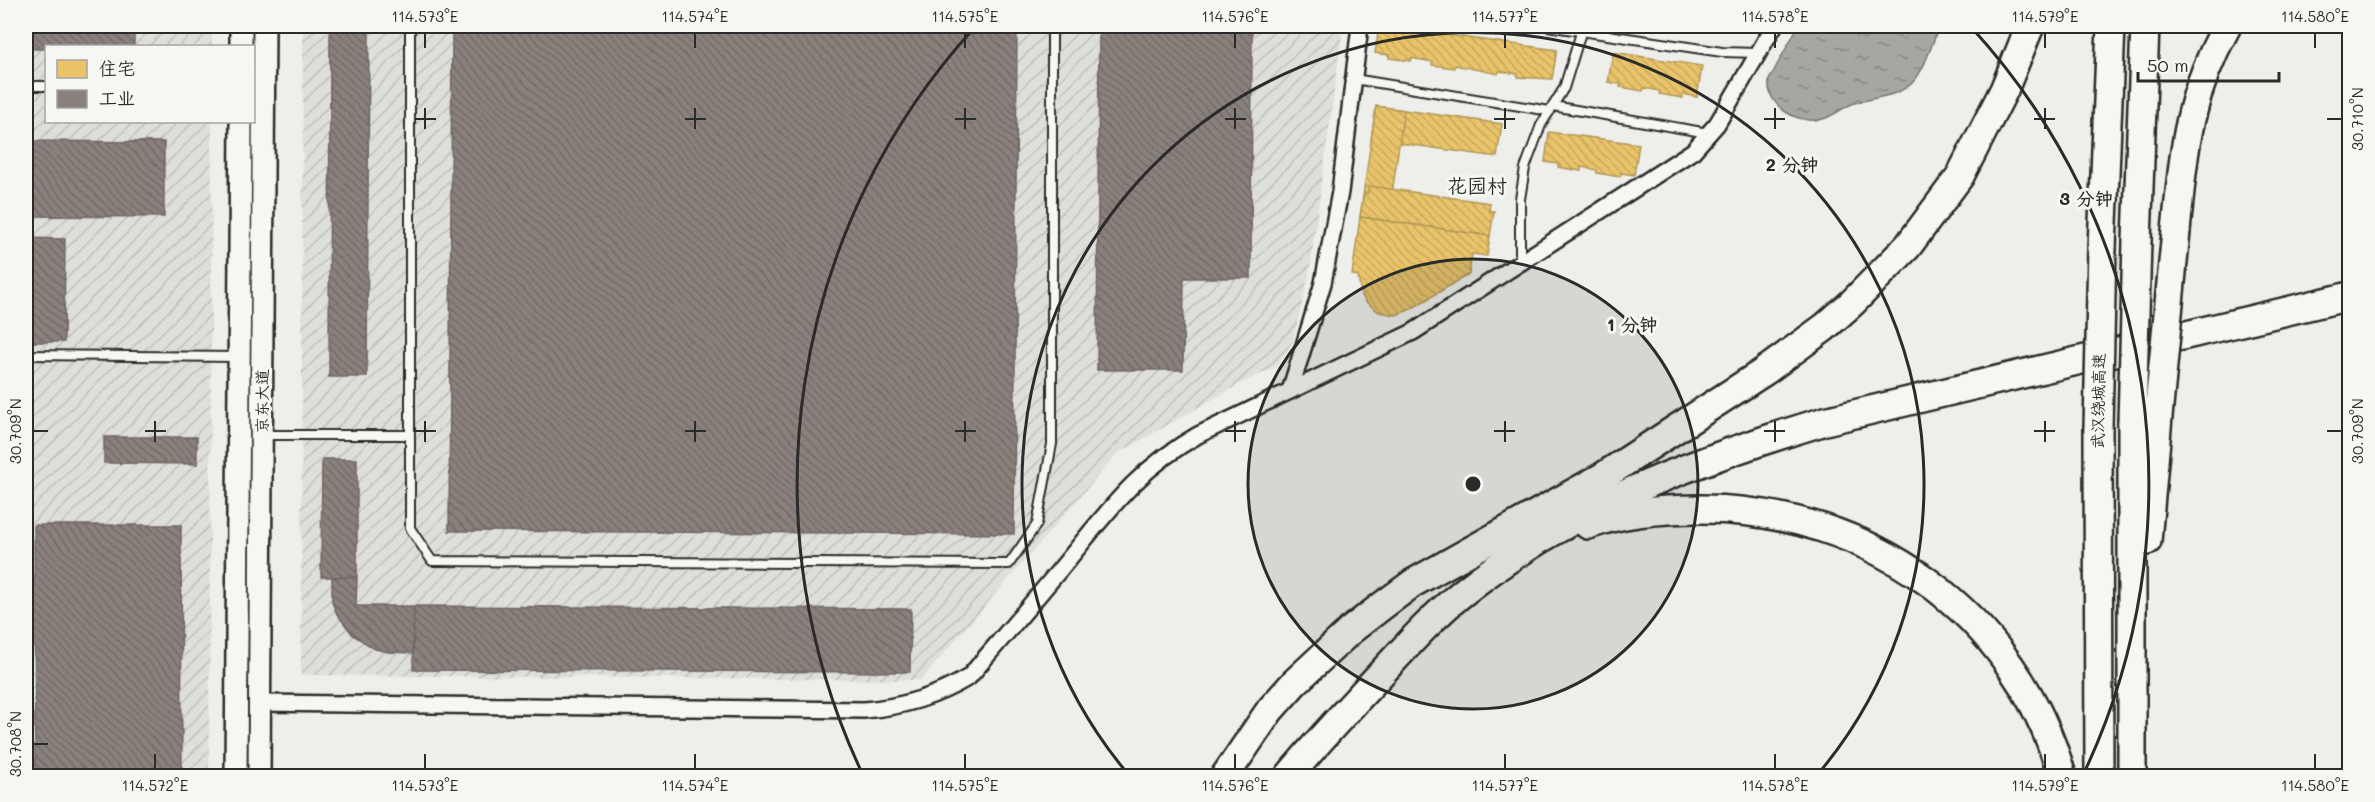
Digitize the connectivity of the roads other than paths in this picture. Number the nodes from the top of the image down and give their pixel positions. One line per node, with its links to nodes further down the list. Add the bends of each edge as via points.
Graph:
1 (241, 26): 13 (main road)
2 (264, 26): 27 (main road, 京东大道)
3 (410, 26): 28 (lane)
4 (1052, 26): 28 (lane, via 1052,444 1037,524 1009,564 432,561 410,528)
5 (1360, 26): 15 (street)
6 (1547, 26): 12 (lane)
7 (1774, 26): 14 (street)
8 (2030, 26): 29 (highway, via 2004,90 1960,176 1878,278 1796,350)
9 (2111, 26): 38 (highway, 武汉绕城高速, bridge, via 2097,428)
10 (2145, 26): 32 (highway, 武汉绕城高速, bridge, via 2132,422)
11 (2227, 26): 32 (highway, bridge, via 2206,68 2185,141)
12 (1582, 28): 14 (lane, via 1722,52); 18 (lane, via 1564,87)
13 (241, 45)
14 (1758, 52): 20 (street)
15 (1354, 79): 18 (lane); 26 (street, via 1340,192 1323,283)
16 (26, 86): 17 (lane)
17 (45, 86)
18 (1552, 108): 20 (lane); 21 (lane, via 1541,125 1522,182)
19 (241, 123): 25 (main road, 京东大道)
20 (1710, 133): 21 (street, via 1682,159)
21 (1520, 264): 26 (street, via 1413,332)
22 (2349, 277): 29 (highway, via 1820,404)
23 (2349, 296): 30 (highway, via 1888,405 1762,441 1651,481)
24 (26, 355): 25 (lane)
25 (239, 357): 33 (main road, 京东大道)
26 (1290, 392): 31 (street, via 1198,435 1154,463 1124,492 969,677 922,700 864,710)
27 (261, 435): 28 (lane); 31 (main road, 京东大道)
28 (410, 435)
29 (1602, 477): 35 (highway, via 1413,583 1351,630 1270,710)
30 (1522, 550): 36 (highway, via 1432,620); 37 (highway, via 1601,520 1660,510 1719,509 1775,515 1852,537 1921,576 1987,636 2037,713)
31 (260, 703): 34 (main road, 京东大道)
32 (2132, 712): 39 (highway, 武汉绕城高速)
33 (236, 777)
34 (259, 777)
35 (1225, 777)
36 (1289, 777)
37 (2062, 777)
38 (2099, 777)
39 (2132, 777)

